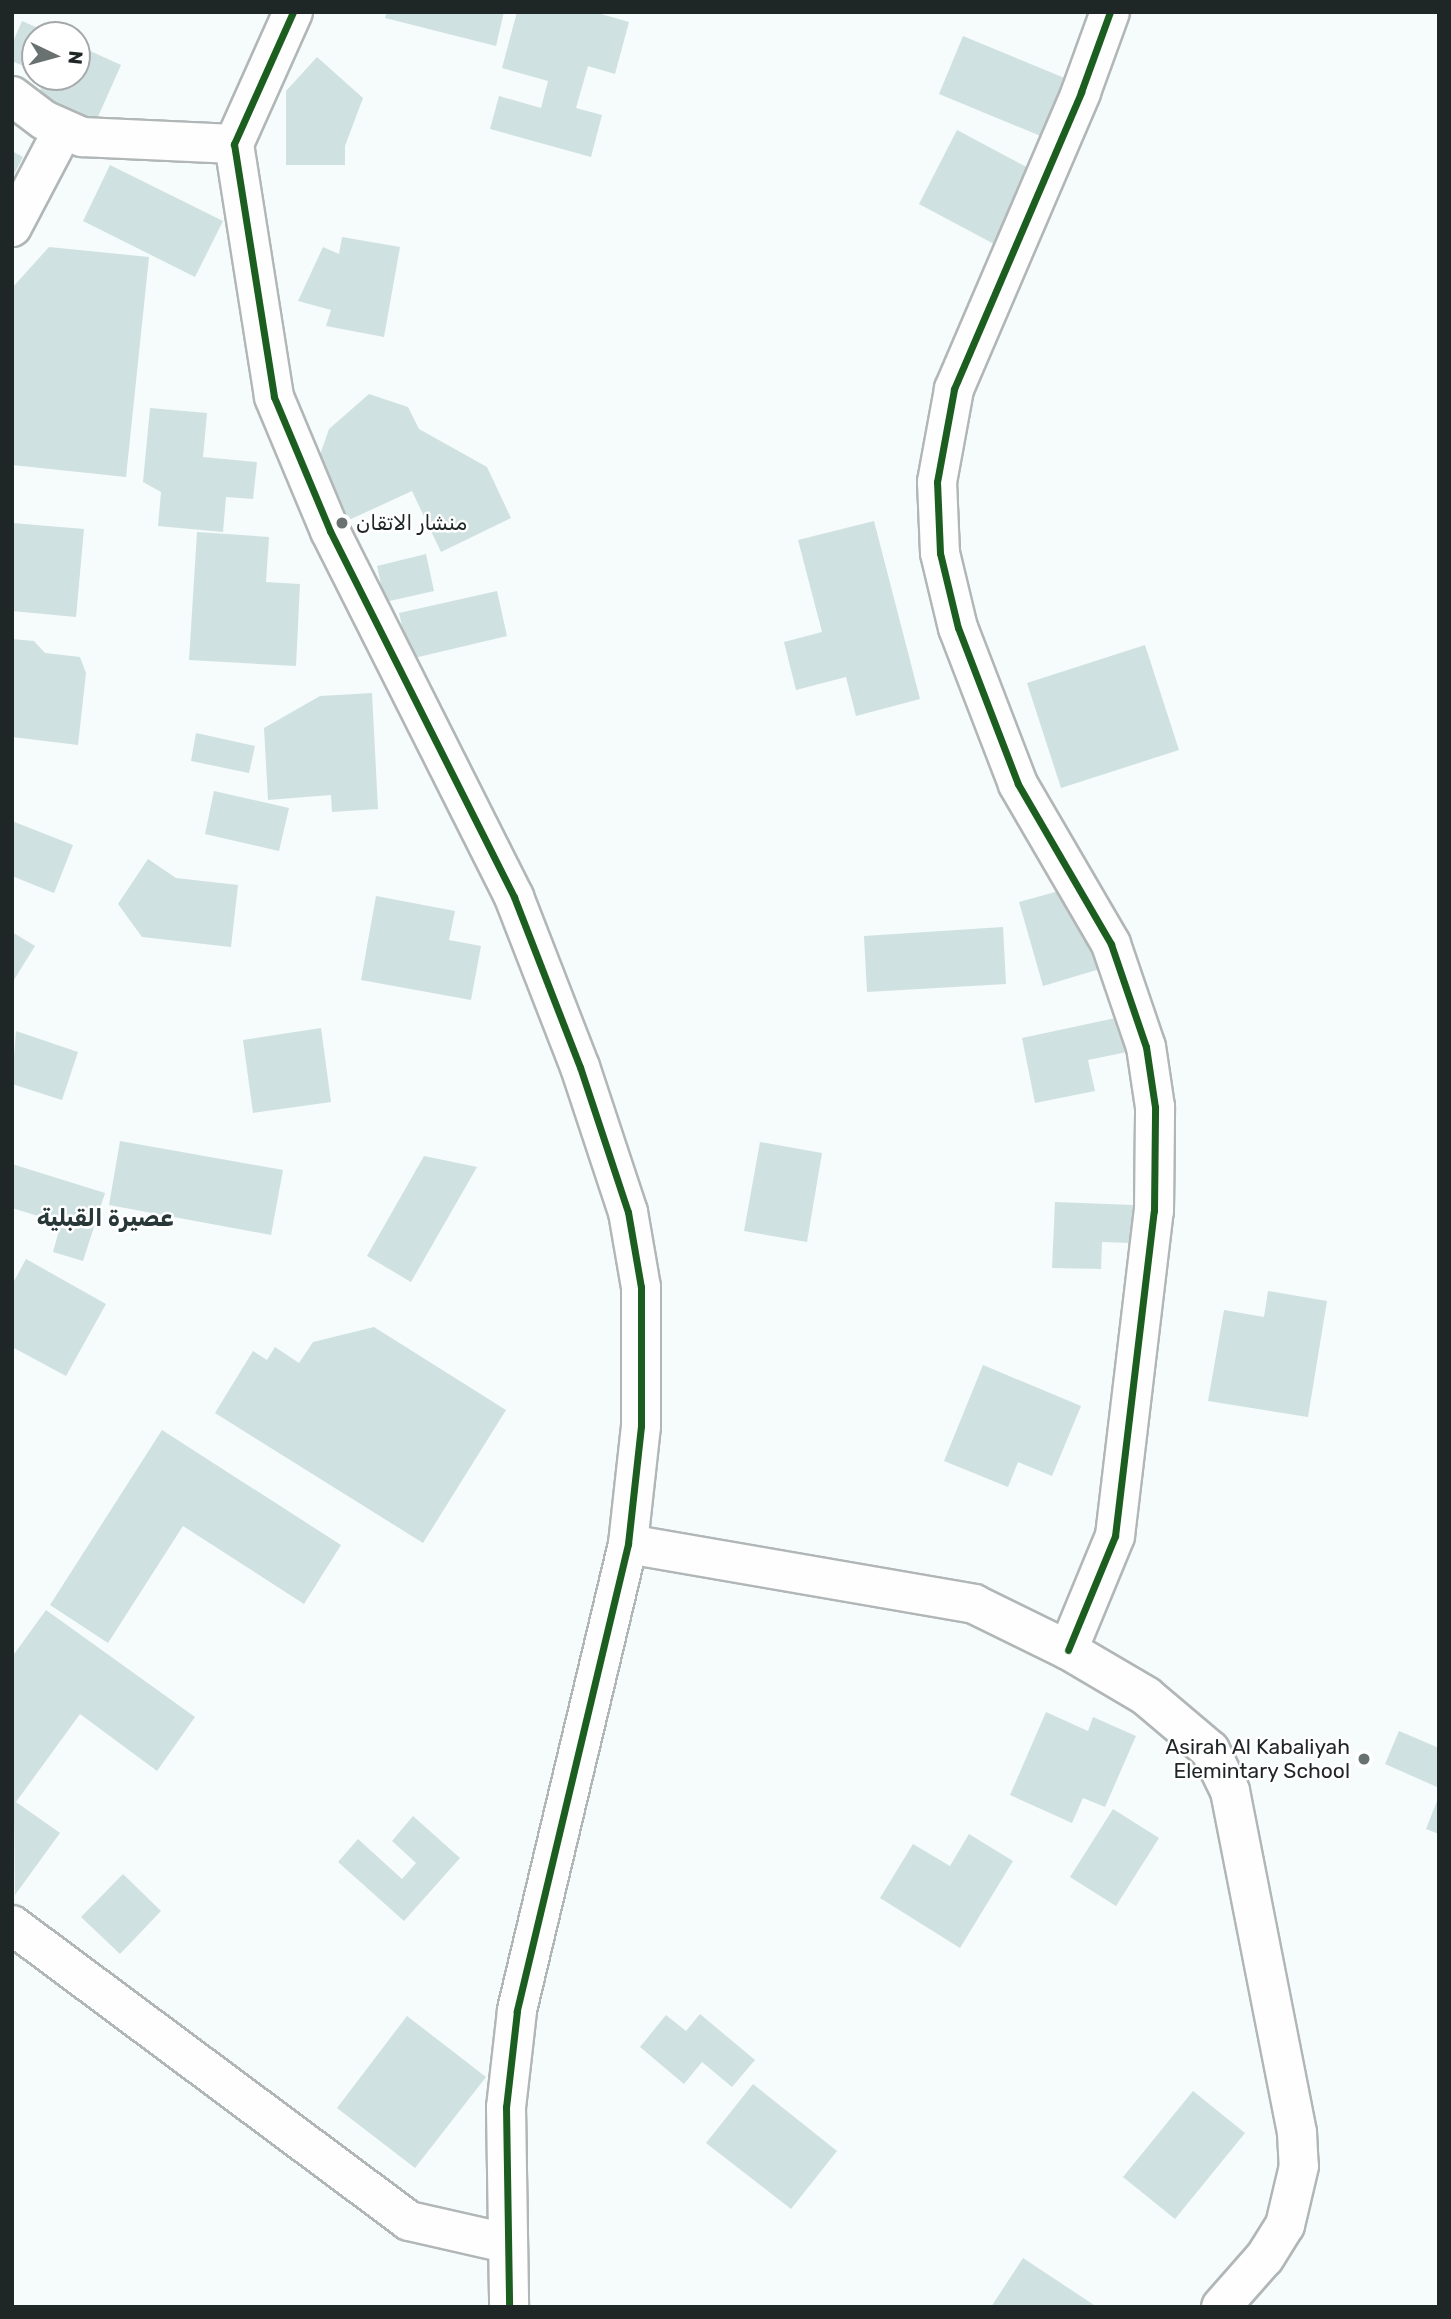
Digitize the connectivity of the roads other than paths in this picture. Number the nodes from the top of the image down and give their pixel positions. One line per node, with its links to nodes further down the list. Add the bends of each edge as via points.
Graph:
1 (293, 12): 5 (street)
2 (1110, 12): 8 (street, via 1076,104 954,389 937,482 940,553 958,628 1018,784 1111,944 1146,1047 1156,1107 1154,1211 1115,1536)
3 (12, 96): 4 (street)
4 (63, 130): 5 (street, via 104,140); 6 (street)
5 (234, 144): 7 (street, via 274,397 330,531 514,897 580,1067 628,1212 645,1344 642,1426)
6 (12, 227)
7 (628, 1544): 8 (street, via 974,1604); 10 (street, via 517,2011 506,2107)
8 (1068, 1650): 12 (street, via 1183,1722 1210,1750 1230,1791 1297,2133 1299,2166 1285,2225 1264,2258)
9 (12, 1925): 10 (street, via 409,2221)
10 (506, 2243): 11 (street)
11 (509, 2307)
12 (1221, 2307)

